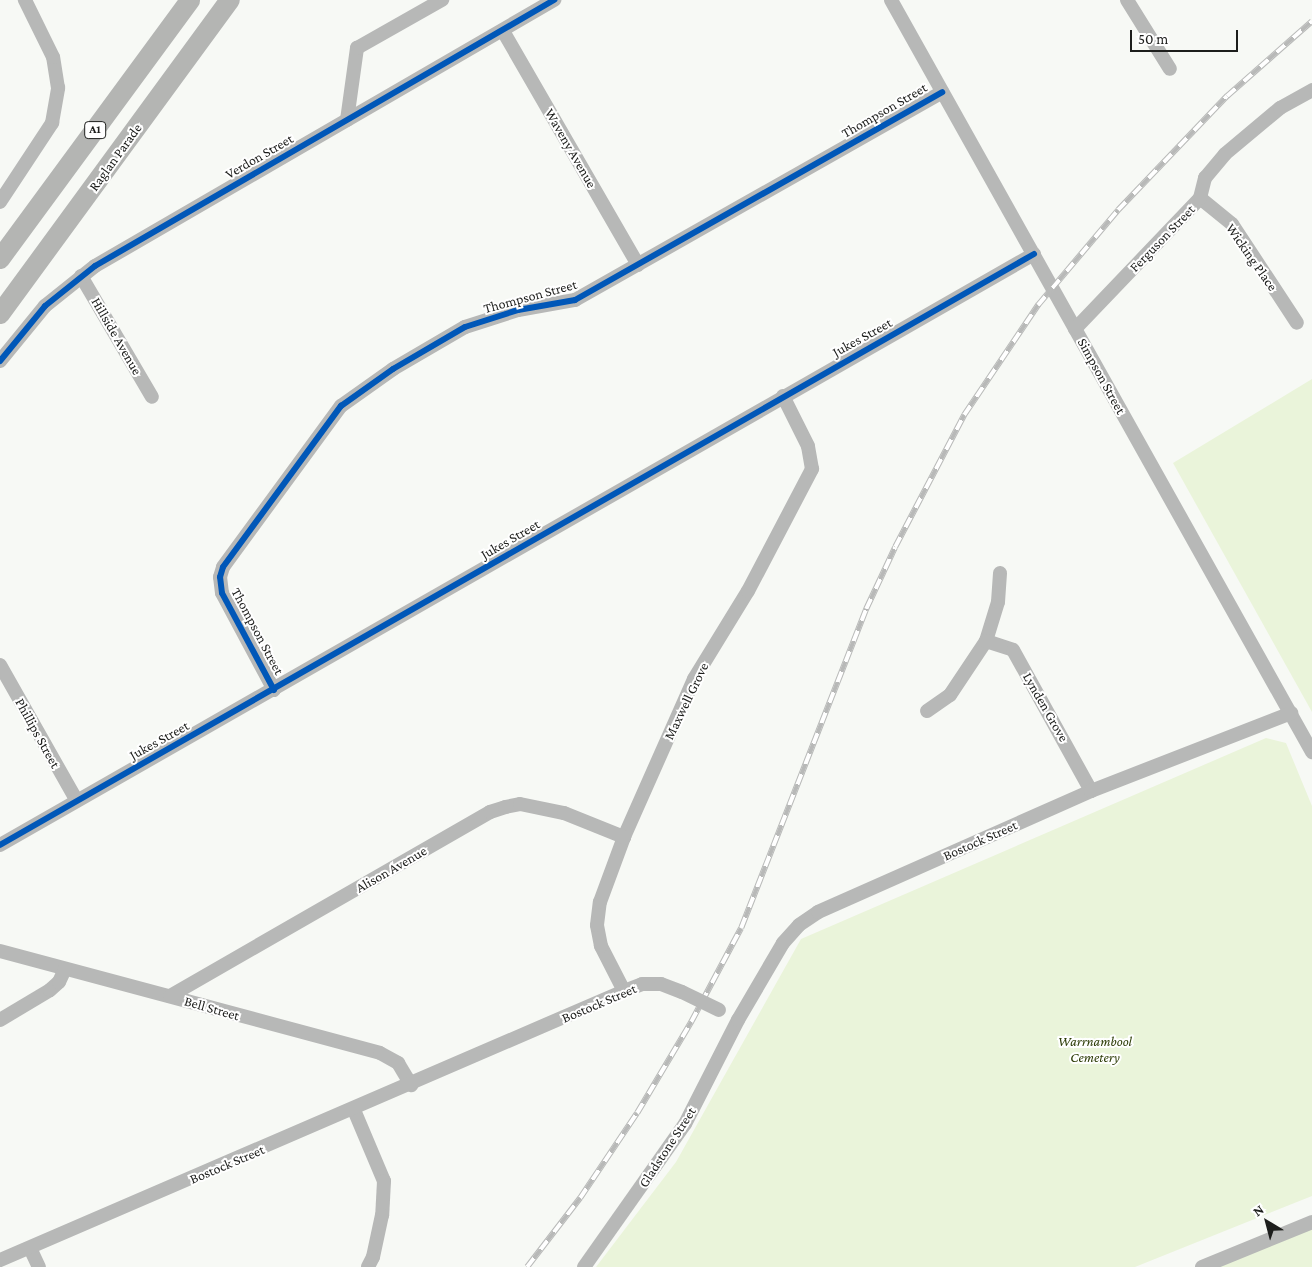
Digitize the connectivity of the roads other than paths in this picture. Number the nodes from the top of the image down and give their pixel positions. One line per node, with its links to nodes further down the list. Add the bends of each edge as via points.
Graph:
1 (25, 0): 14 (street, via 53,56 58,88 52,122)
2 (190, 0): 16 (highway, A1)
3 (230, 0): 19 (highway, Raglan Parade / A1)
4 (442, 0): 12 (street, via 357,48)
5 (554, 0): 8 (street, Verdon Street)
6 (891, 0): 11 (street, Simpson Street)
7 (1127, 0): 9 (street)
8 (503, 31): 12 (street, Verdon Street); 17 (street, Waveny Avenue)
9 (1170, 70)
10 (1312, 90): 13 (street, Ferguson Street, via 1280,108 1225,154 1205,178)
11 (942, 92): 15 (street, Simpson Street); 17 (street, Thompson Street)
12 (347, 120): 18 (street, Verdon Street)
13 (1200, 198): 20 (street, Wicking Place, via 1232,224); 21 (street, Ferguson Street)
14 (0, 202)
15 (1034, 254): 21 (street, Simpson Street); 23 (street, Jukes Street)
16 (0, 259)
17 (638, 265): 28 (street, Thompson Street, via 575,300 518,310 465,327 393,369 341,406 224,567 220,577 222,593)
18 (81, 276): 22 (street, Verdon Street, via 45,306); 24 (street, Hillside Avenue)
19 (0, 314)
20 (1297, 323)
21 (1075, 329): 30 (street, Simpson Street)
22 (0, 361)
23 (783, 396): 28 (street, Jukes Street); 34 (street, Maxwell Grove, via 808,446 812,469 748,591 694,679)
24 (152, 397)
25 (1000, 573): 26 (street, via 998,602)
26 (986, 641): 29 (street, via 950,695); 32 (street, Lynden Grove, via 1013,650)
27 (0, 665): 33 (street, Phillips Street)
28 (274, 690): 33 (street, Jukes Street)
29 (927, 711)
30 (1292, 713): 31 (street, Simpson Street); 32 (street, Bostock Street)
31 (1312, 752)
32 (1091, 791): 41 (street, Bostock Street, via 807,919 783,943)
33 (77, 801): 35 (street, Jukes Street)
34 (624, 837): 38 (street, Maxwell Grove, via 600,902 597,925 601,946); 39 (street, Alison Avenue, via 564,813 535,806 505,807 490,812)
35 (0, 845)
36 (0, 951): 37 (street, Bell Street)
37 (65, 969): 39 (street, Bell Street); 40 (street, via 59,982 50,990)
38 (624, 991): 41 (street, Bostock Street, bridge, via 642,984 661,984); 42 (street, Bostock Street)
39 (170, 996): 42 (street, Bell Street, via 380,1053 398,1064)
40 (0, 1020)
41 (738, 1020): 49 (street, Gladstone Street, via 685,1124)
42 (411, 1084): 43 (street, Bostock Street)
43 (354, 1110): 45 (street, Bostock Street); 48 (street, via 384,1181 382,1215)
44 (1312, 1222): 50 (street)
45 (30, 1248): 46 (street, Bostock Street); 47 (street)
46 (0, 1260)
47 (39, 1267)
48 (368, 1267)
49 (584, 1267)
50 (1202, 1267)

